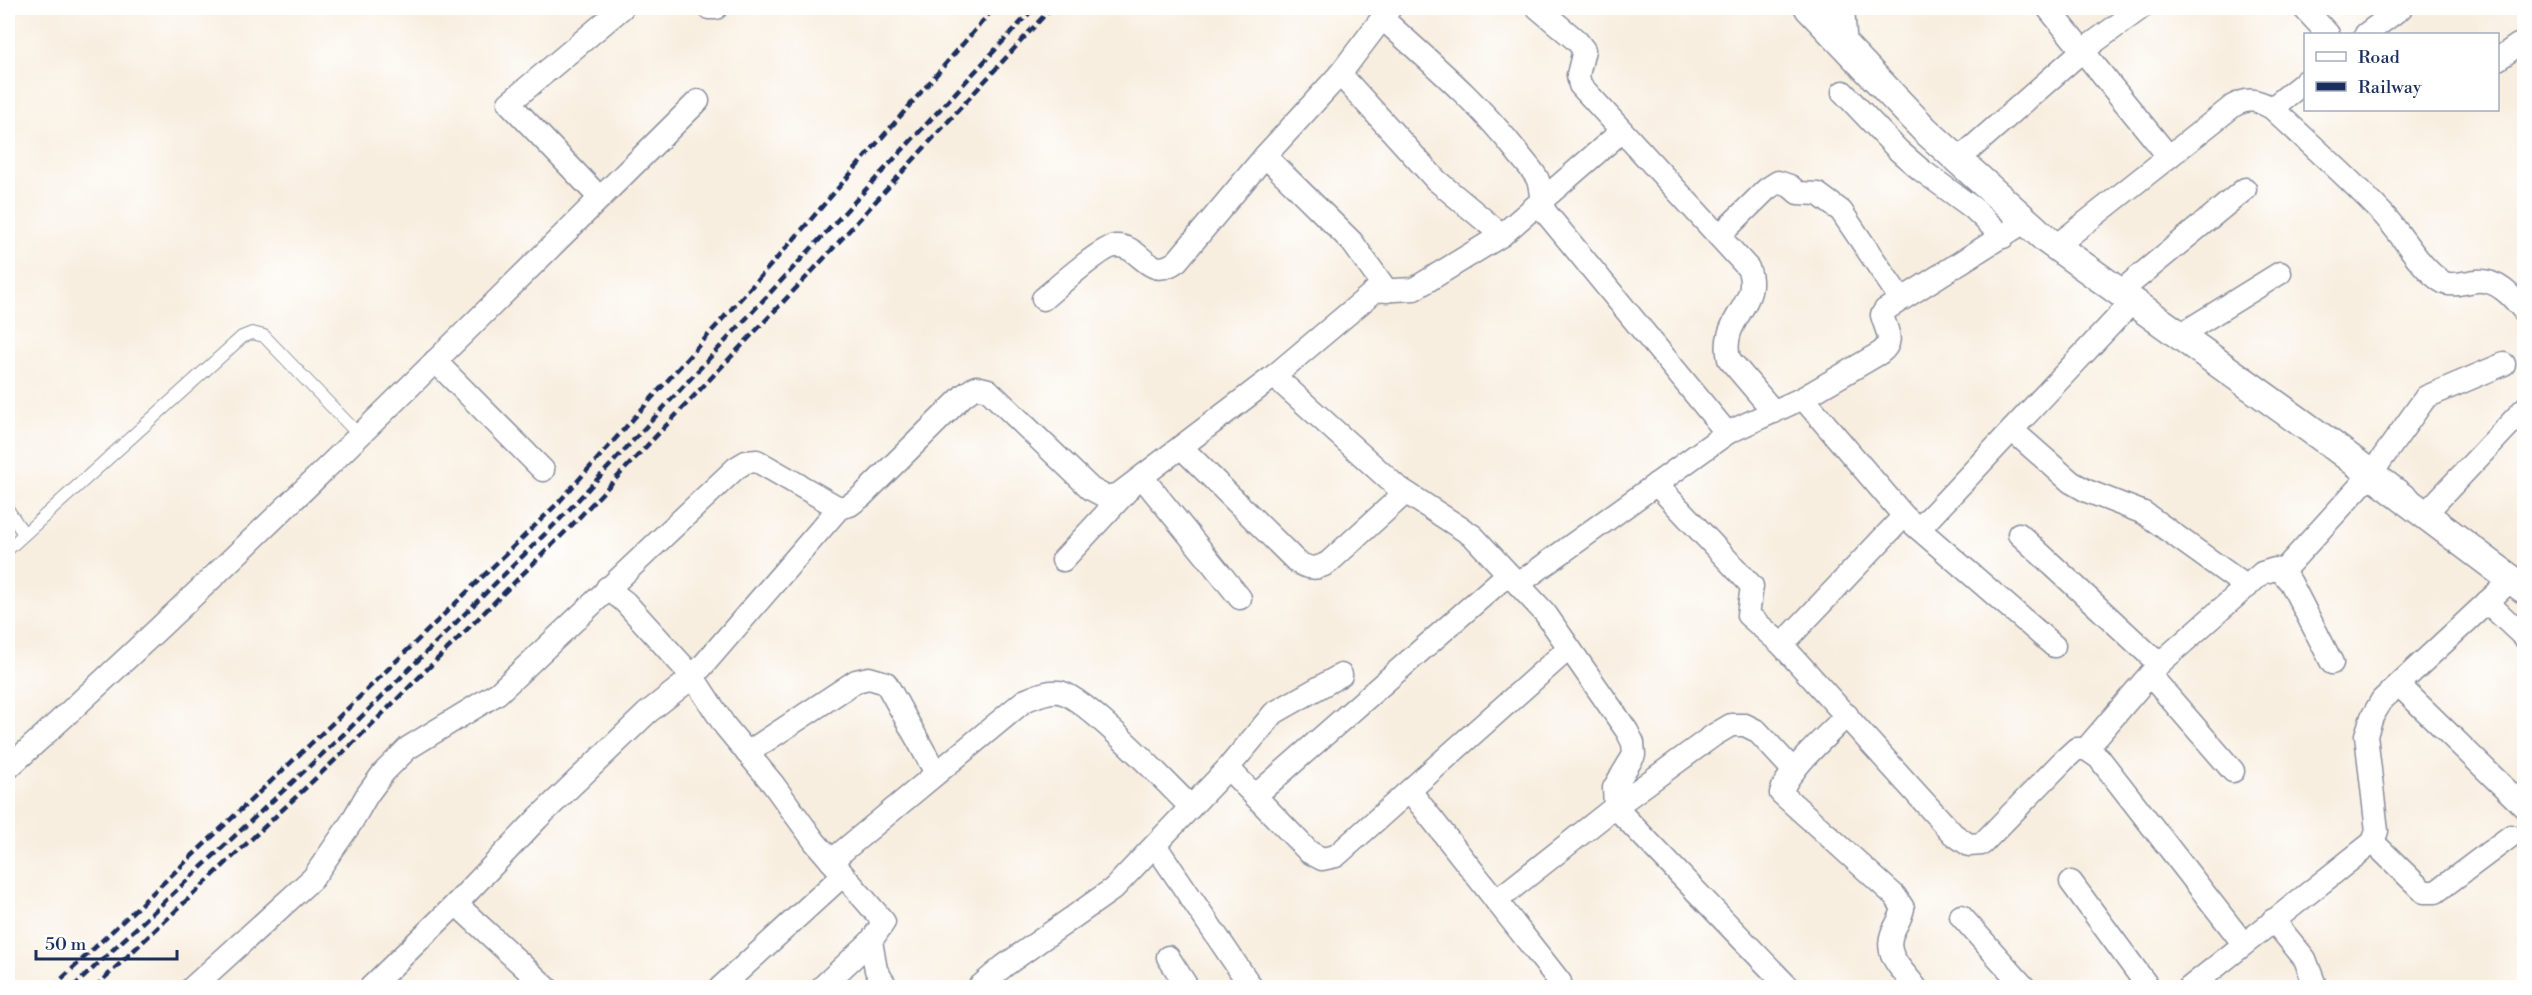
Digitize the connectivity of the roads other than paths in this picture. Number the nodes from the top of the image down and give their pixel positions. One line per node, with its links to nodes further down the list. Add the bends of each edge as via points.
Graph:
1 (622, 8): 28 (street, via 509,103)
2 (709, 8): 3 (street)
3 (716, 8)
4 (1538, 8): 23 (street, via 1584,50 1578,75 1580,85)
5 (1809, 8): 15 (street)
6 (1843, 8): 15 (street)
7 (2048, 8): 16 (street)
8 (2141, 8): 16 (street)
9 (2304, 8): 12 (street)
10 (2401, 8): 13 (street)
11 (1386, 13): 18 (street); 29 (street, via 1499,129 1537,178)
12 (2327, 33)
13 (2367, 33)
14 (2518, 45): 17 (street)
15 (1846, 48): 26 (street)
16 (2082, 51): 25 (street); 26 (street)
17 (2499, 58)
18 (1340, 74): 24 (street); 31 (street, via 1436,180)
19 (2304, 83): 22 (street)
20 (1843, 92): 30 (street, via 1921,170 1973,208)
21 (698, 101): 28 (street)
22 (2272, 108): 25 (street, via 2257,100 2244,100); 39 (street, via 2382,212 2431,273 2444,283 2495,284)
23 (1622, 131): 29 (street); 32 (street)
24 (1265, 156): 35 (street, via 1352,242); 38 (street, via 1168,268 1157,269 1126,248 1113,246)
25 (2169, 157): 33 (street)
26 (1958, 160): 30 (street)
27 (2245, 189): 36 (street)
28 (600, 198): 41 (street)
29 (1540, 201): 31 (street); 48 (street)
30 (2014, 229): 33 (street); 37 (street)
31 (1502, 235): 35 (street, via 1414,290)
32 (1719, 236): 37 (street, via 1778,182 1798,193 1818,194 1840,211); 46 (street, via 1748,268 1753,280 1749,296 1726,338 1729,359)
33 (2056, 246): 36 (street)
34 (2280, 273): 40 (street)
35 (1387, 291): 43 (street, via 1375,291 1366,297)
36 (2126, 296): 40 (street); 47 (street)
37 (1900, 298): 44 (street, via 1882,315 1890,341 1888,347)
38 (1043, 299)
39 (2524, 311)
40 (2180, 335): 52 (street)
41 (435, 361): 49 (street); 51 (street)
42 (2504, 364): 52 (street, via 2426,397)
43 (1274, 376): 50 (street); 55 (street)
44 (1803, 398): 46 (street); 59 (street)
45 (2524, 409): 58 (street)
46 (1774, 412): 48 (street)
47 (2012, 430): 59 (street); 67 (street, via 2071,482 2144,513)
48 (1727, 433): 54 (street)
49 (358, 435): 60 (lane, via 264,336 252,333 242,337); 83 (street, via 135,653)
50 (1181, 447): 53 (street); 55 (street, via 1307,568 1319,568 1329,562)
51 (543, 470)
52 (2371, 474): 58 (street); 64 (street)
53 (1137, 481): 56 (street, via 1119,494 1106,497 1091,489 988,390 976,387 862,496); 63 (street); 69 (street)
54 (1656, 484): 65 (street); 72 (street, via 1752,586 1749,615)
55 (1405, 493): 65 (street, via 1473,536)
56 (839, 508): 68 (street, via 771,467 757,461 746,462); 78 (street)
57 (8, 510): 60 (lane)
58 (2426, 514): 66 (street)
59 (1912, 523): 72 (street); 73 (street)
60 (24, 534): 62 (lane)
61 (2019, 534): 76 (street)
62 (8, 549)
63 (1063, 560)
64 (2282, 572): 67 (street, via 2276,569 2262,573); 75 (street)
65 (1513, 579): 74 (street, via 1545,613); 89 (street)
66 (2518, 584): 70 (street)
67 (2247, 587): 76 (street)
68 (607, 588): 78 (street, via 625,602); 105 (street, via 498,693 408,748 367,795 313,878)
69 (1240, 598)
70 (2487, 602): 71 (street); 79 (street)
71 (2524, 637)
72 (1782, 645): 80 (street)
73 (2054, 646)
74 (1568, 649): 88 (street); 91 (street, via 1633,743 1634,755 1614,789)
75 (2332, 663)
76 (2155, 670): 81 (street); 86 (street)
77 (1341, 675): 84 (street, via 1274,713)
78 (693, 677): 82 (street); 99 (street, via 646,713)
79 (2399, 685): 92 (street); 94 (street, via 2382,700 2366,735 2377,831)
80 (1847, 715): 81 (street, via 1953,834 1969,845 1982,844 2069,755 2076,749); 85 (street)
81 (2086, 749): 103 (street, via 2099,758)
82 (747, 753): 87 (street, via 856,681 869,678 885,683); 96 (street)
83 (8, 768)
84 (1228, 768): 89 (street); 90 (street)
85 (1794, 771): 91 (street, via 1757,731 1745,725 1731,725); 116 (street, via 1781,793 1895,896 1903,908 1888,946 1893,959)
86 (2233, 771)
87 (936, 773): 90 (street, via 1024,701 1059,691 1075,697); 96 (street)
88 (1410, 791): 89 (street, via 1336,856 1322,859 1309,852); 98 (street)
89 (1255, 796)
90 (1191, 807): 95 (street)
91 (1615, 807): 98 (street); 115 (street)
92 (2524, 807)
93 (2511, 836): 94 (street, via 2436,892 2424,892)
94 (2373, 842): 101 (street)
95 (1155, 845): 111 (street, via 1113,889); 113 (street)
96 (837, 868): 102 (street, via 884,922); 108 (street)
97 (2071, 882): 118 (street)
98 (1496, 901): 114 (street)
99 (456, 904): 106 (street); 107 (street)
100 (1961, 916): 117 (street)
101 (2273, 920): 103 (street); 120 (street, via 2305,959)
102 (871, 941): 109 (street); 110 (street, via 876,970)
103 (2243, 943): 119 (street)
104 (1168, 957): 112 (street)
105 (192, 987)
106 (370, 987)
107 (548, 987)
108 (720, 987)
109 (821, 987)
110 (887, 987)
111 (978, 987)
112 (1188, 987)
113 (1252, 987)
114 (1561, 987)
115 (1789, 987)
116 (1916, 987)
117 (2025, 987)
118 (2149, 987)
119 (2189, 987)
120 (2316, 987)

